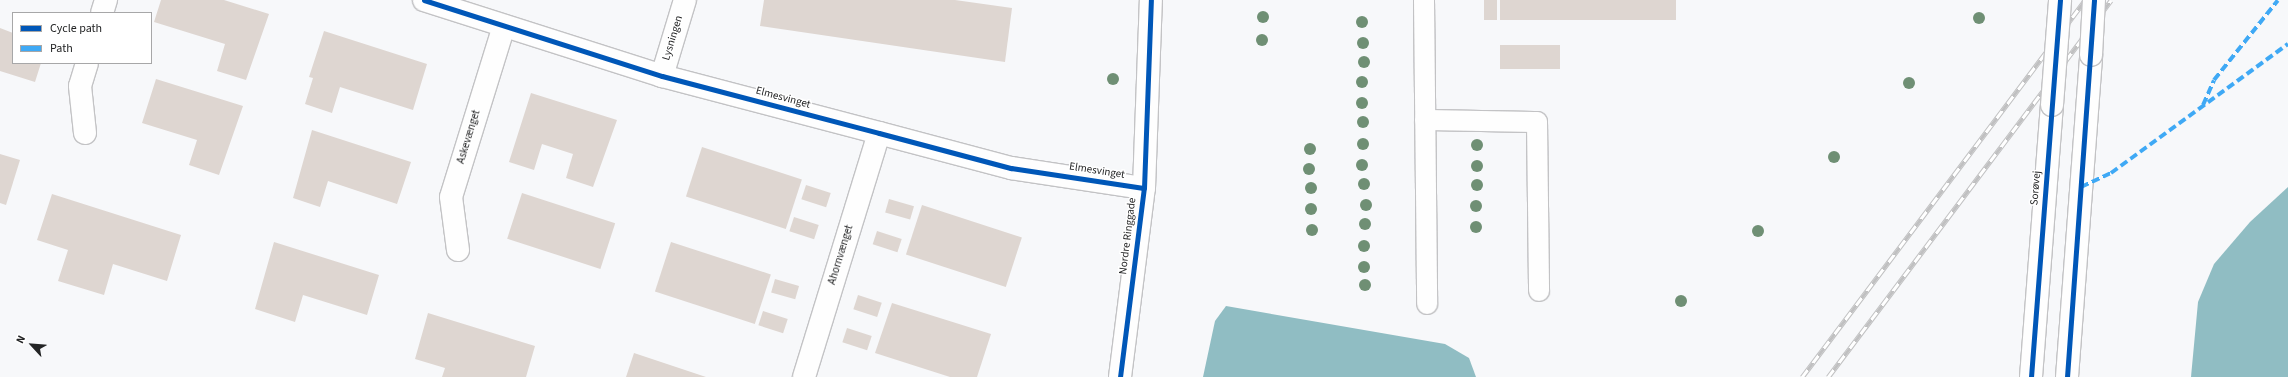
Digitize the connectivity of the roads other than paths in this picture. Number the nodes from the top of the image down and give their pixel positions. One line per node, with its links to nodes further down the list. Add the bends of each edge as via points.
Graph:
1 (106, 0): 8 (street)
2 (424, 0): 9 (street, Elmesvinget)
3 (685, 0): 11 (street, Lysningen)
4 (1151, 0): 15 (street, Nordre Ringgade)
5 (1424, 0): 12 (lane)
6 (2060, 0): 21 (street, Sorøvej, bridge)
7 (2094, 0): 22 (street, bridge)
8 (102, 12)
9 (504, 26): 11 (street, Elmesvinget); 16 (street, Askevænget, via 451,197)
10 (87, 64): 13 (street, via 80,86)
11 (662, 76): 14 (street, Elmesvinget)
12 (1425, 120): 17 (lane, via 1537,122); 18 (lane)
13 (85, 133)
14 (879, 133): 15 (street, Elmesvinget, via 1011,168); 19 (street, Ahornvænget)
15 (1144, 188): 20 (street, Nordre Ringgade)
16 (458, 250)
17 (1538, 291)
18 (1427, 304)
19 (804, 377)
20 (1120, 377)
21 (2030, 377)
22 (2067, 377)

